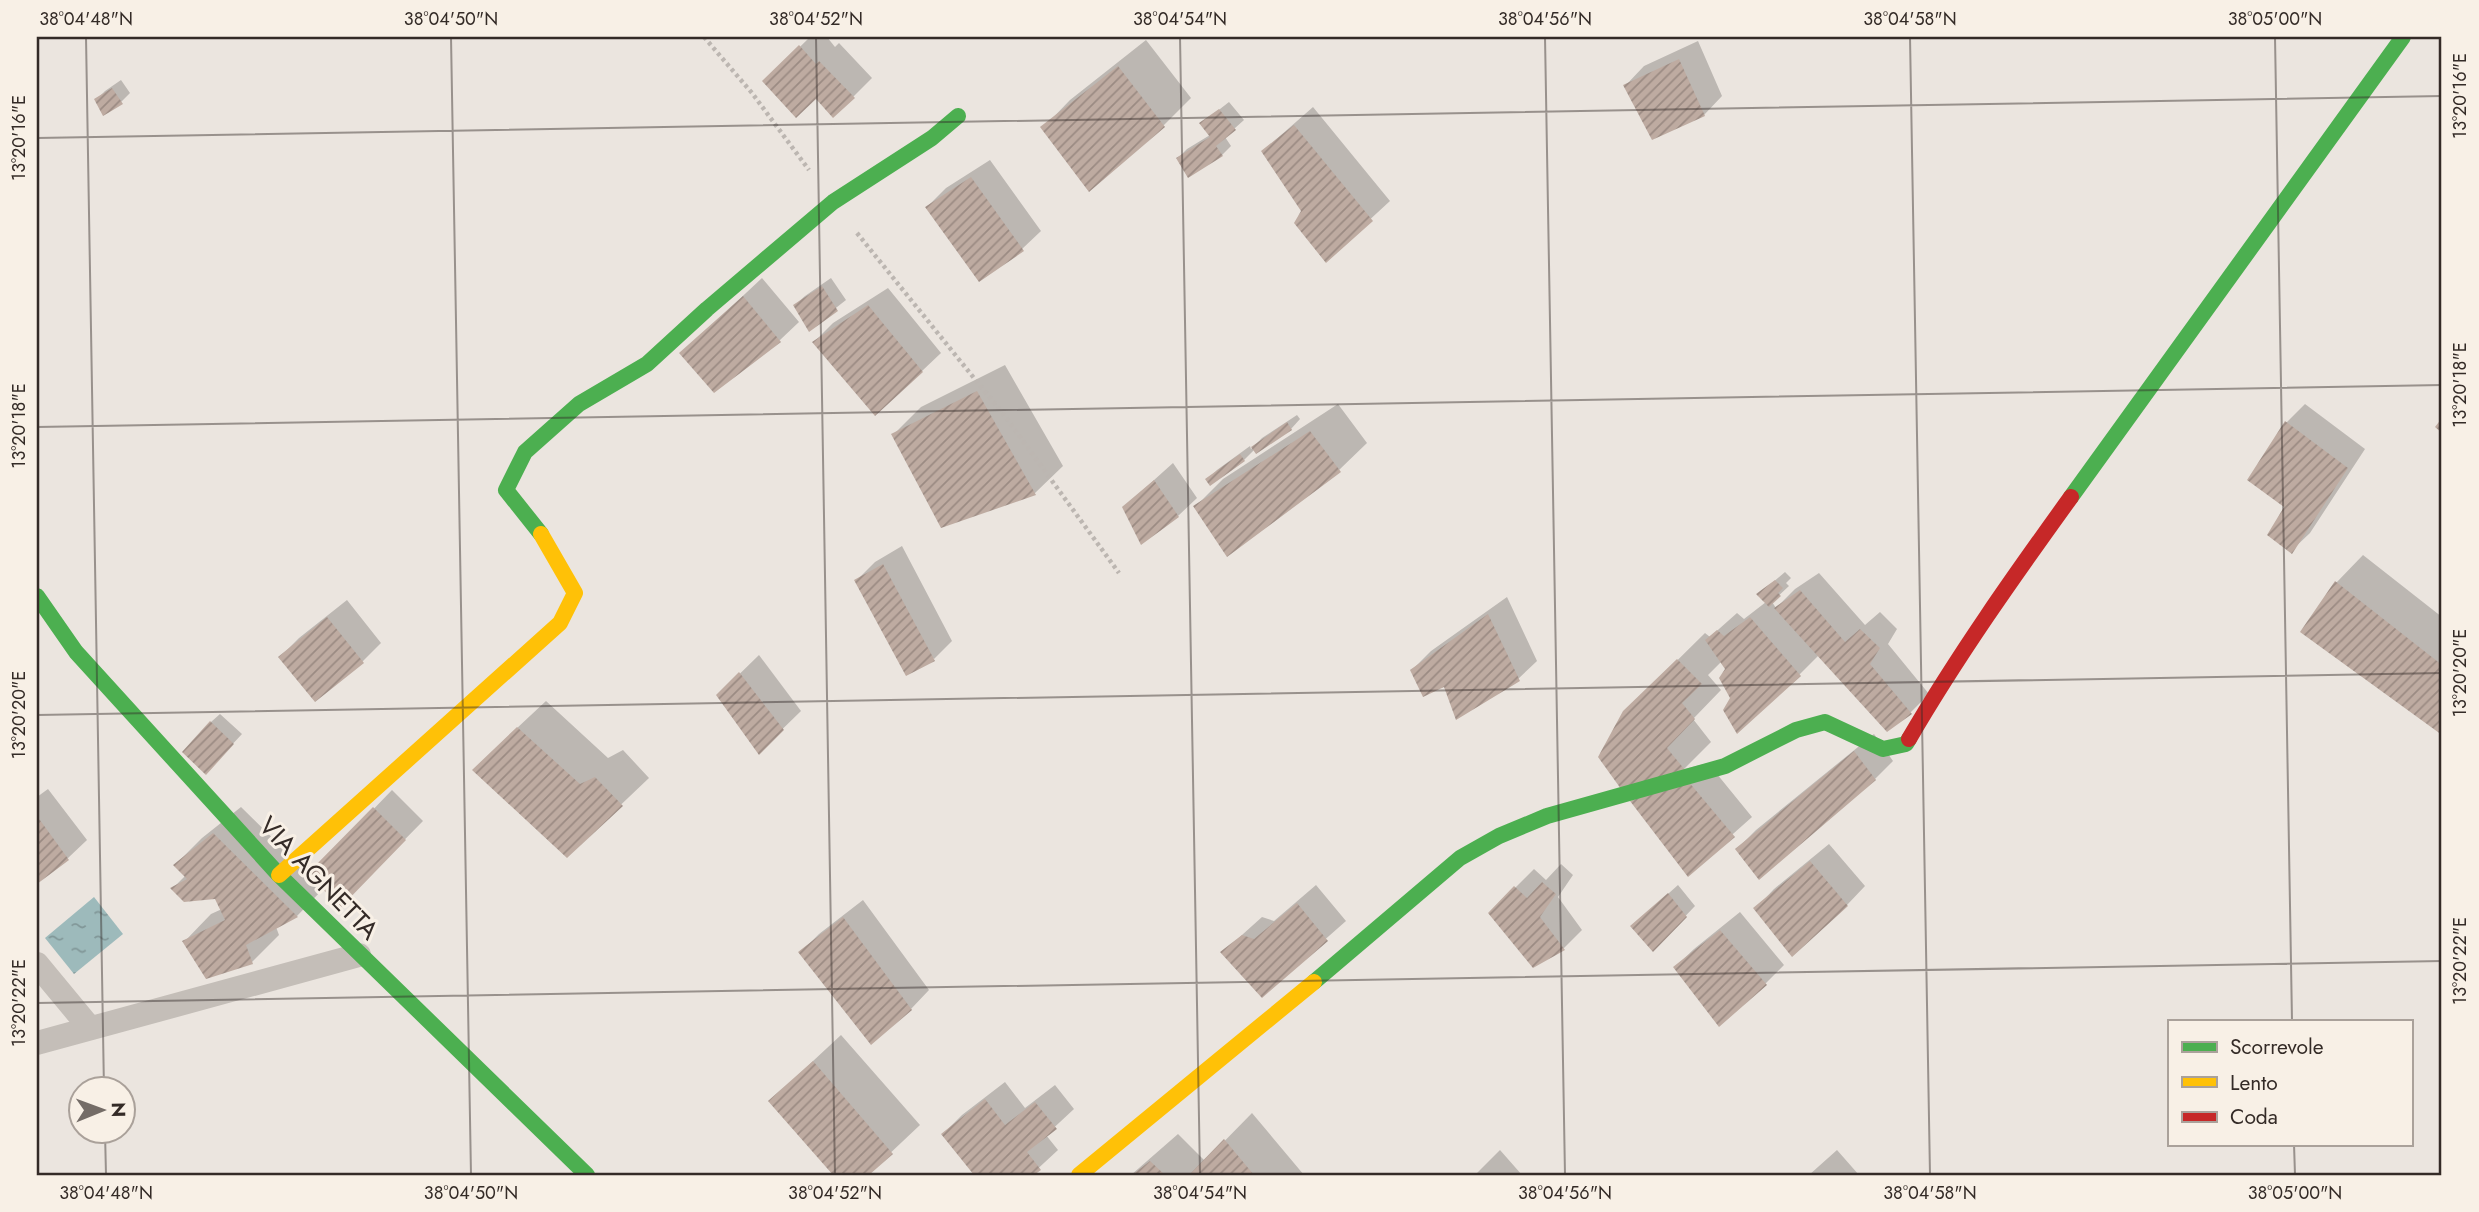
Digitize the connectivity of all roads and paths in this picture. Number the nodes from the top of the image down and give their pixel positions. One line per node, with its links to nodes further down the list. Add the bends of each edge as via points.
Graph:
1 (704, 37): 4 (path)
2 (2403, 37): 13 (street, via 2007,586 1906,744 1883,749 1825,722 1796,730 1725,766 1547,816 1499,836 1460,858)
3 (958, 116): 4 (street)
4 (833, 202): 5 (path, via 1007,419); 7 (street, via 647,364 579,404 525,452 506,490 548,542 575,593 560,623)
5 (1119, 573)
6 (37, 596): 7 (street, VIA AGNETTA, via 76,652)
7 (279, 875): 8 (street, VIA AGNETTA)
8 (359, 955): 10 (lane); 12 (street, VIA AGNETTA)
9 (37, 964): 10 (lane)
10 (90, 1028): 11 (lane)
11 (37, 1043)
12 (587, 1175)
13 (1079, 1175)

